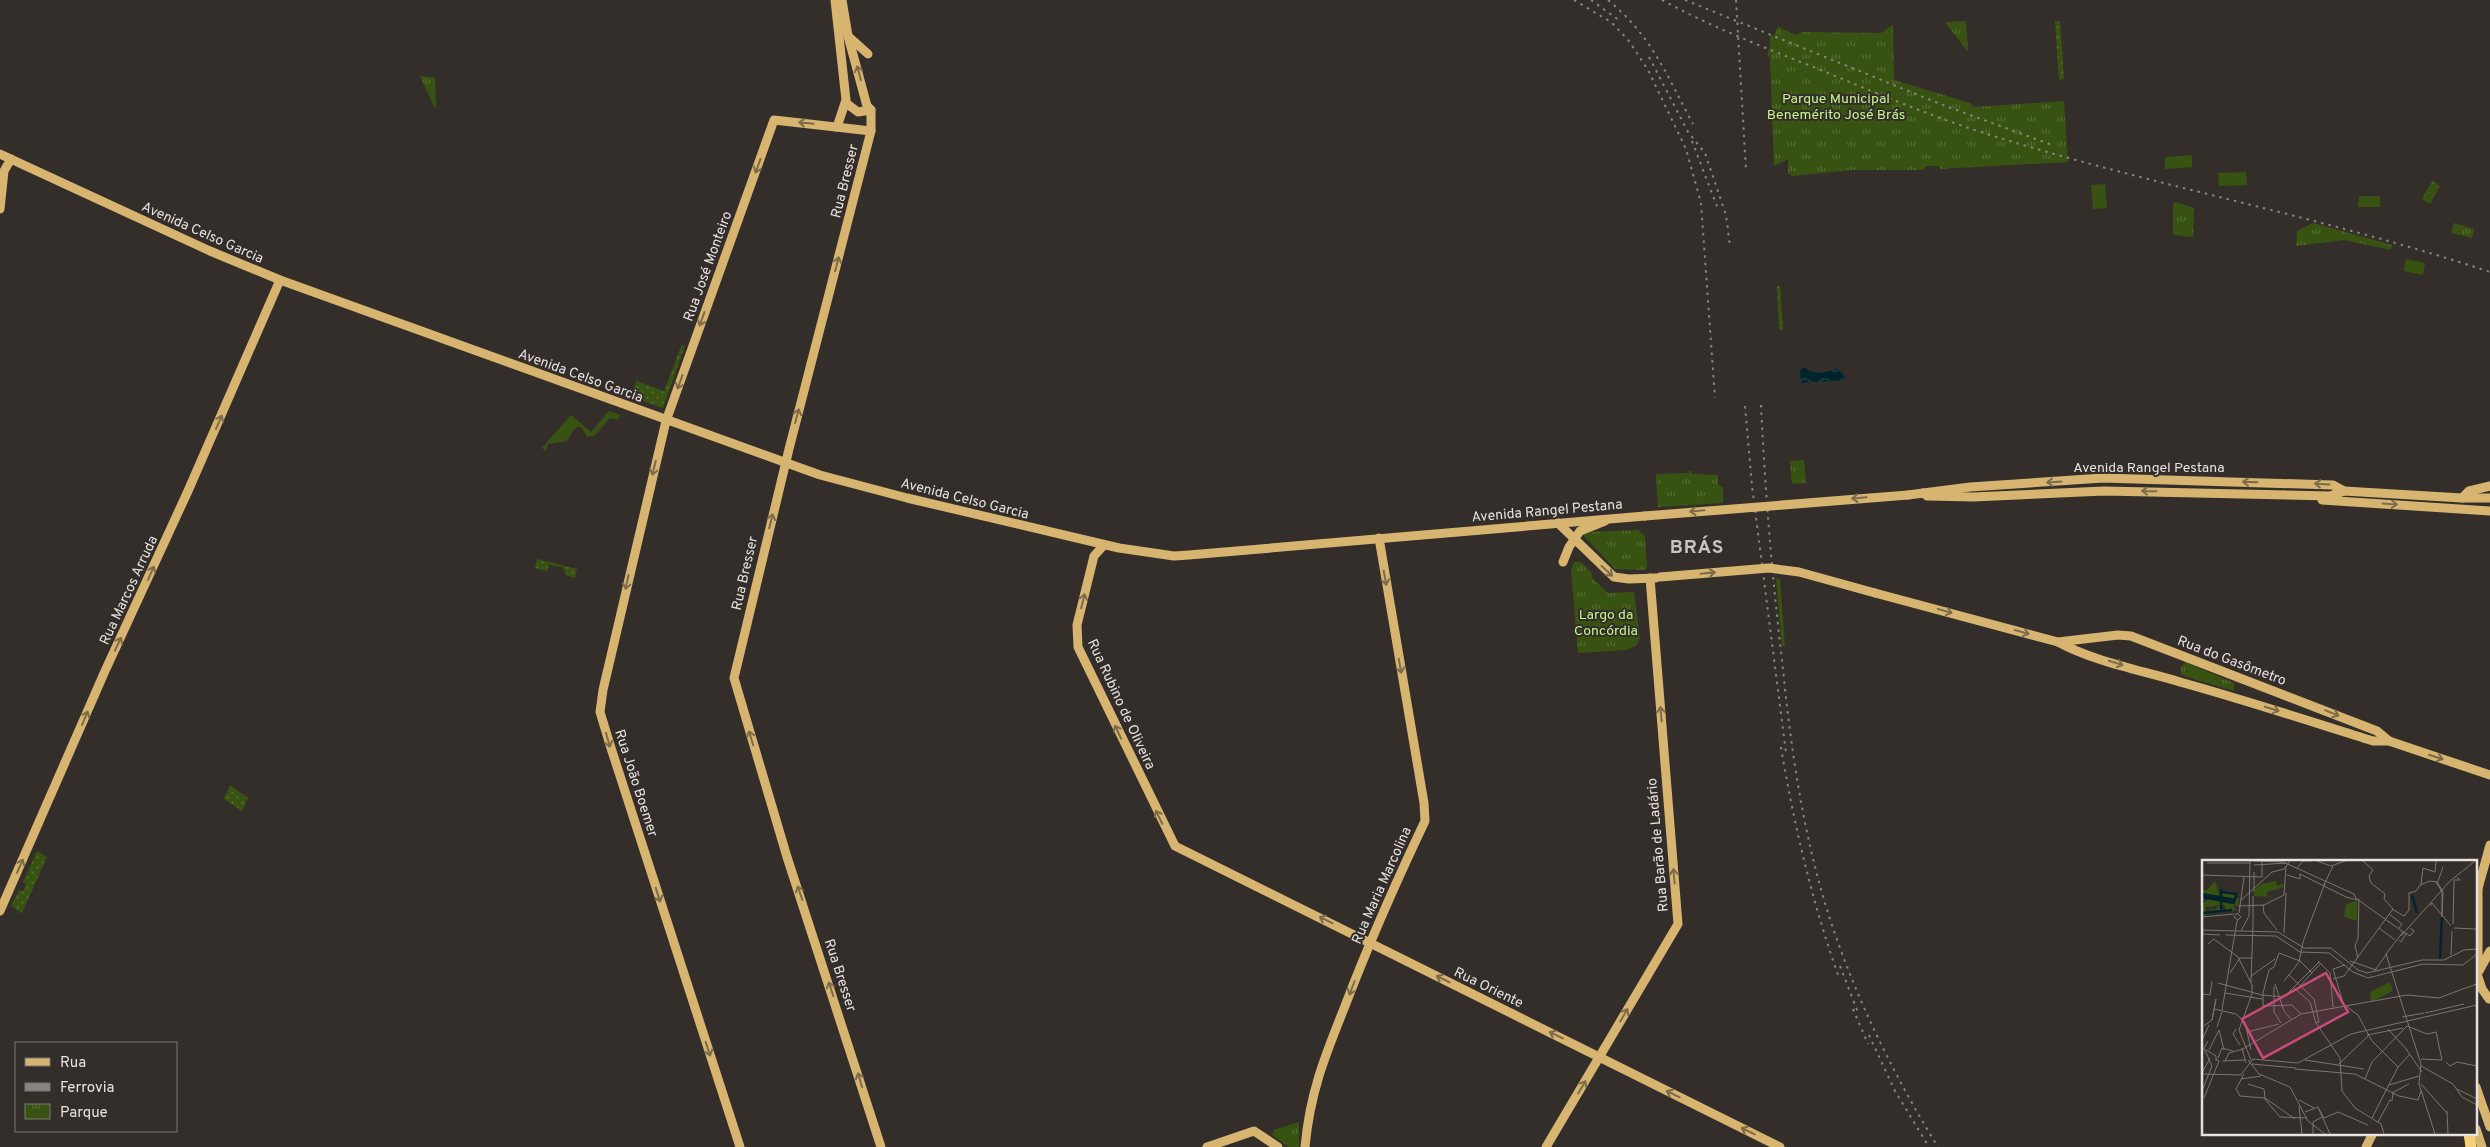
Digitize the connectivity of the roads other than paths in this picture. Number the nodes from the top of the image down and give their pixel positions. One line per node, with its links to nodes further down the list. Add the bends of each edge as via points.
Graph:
1 (835, 0): 5 (main road, Rua Bresser)
2 (842, 0): 3 (main road, Rua Bresser)
3 (848, 36): 4 (main road); 6 (main road, Rua Bresser, one-way to 3, via 867,106)
4 (868, 54)
5 (846, 103): 6 (main road, via 858,112); 7 (main road, Rua Bresser)
6 (871, 110): 8 (main road, Rua Bresser)
7 (837, 127): 8 (main road); 13 (main road, Rua José Monteiro, one-way to 13, via 774,120)
8 (871, 131): 14 (main road, Rua Bresser, one-way to 8)
9 (0, 154): 10 (main road, Avenida Celso Garcia)
10 (11, 159): 11 (main road, via 4,171); 12 (main road, Avenida Celso Garcia, via 210,252)
11 (0, 209)
12 (280, 280): 13 (main road, Avenida Celso Garcia); 45 (main road, Rua Marcos Arruda, one-way to 12)
13 (666, 421): 14 (main road, Avenida Celso Garcia); 57 (main road, Rua João Boemer, one-way to 57, via 600,710)
14 (785, 463): 33 (main road, Avenida Celso Garcia, via 897,496); 58 (main road, Rua Bresser, one-way to 14, via 734,678)
15 (2197, 480): 16 (main road, Avenida Rangel Pestana, one-way to 15); 18 (main road); 20 (main road, Avenida Rangel Pestana, one-way to 20, via 2103,478)
16 (2299, 483): 19 (main road, Avenida Rangel Pestana, one-way to 16, via 2333,485); 22 (main road)
17 (2490, 486): 23 (main road, via 2469,491)
18 (2195, 492): 20 (main road, Avenida Rangel Pestana, one-way to 20, via 2059,491 1973,497 1928,496); 22 (main road, Avenida Rangel Pestana)
19 (2344, 492): 21 (main road, Avenida Rangel Pestana); 23 (main road, Avenida Rangel Pestana)
20 (1923, 493): 29 (main road, Avenida Rangel Pestana, one-way to 29, bridge)
21 (2330, 496): 22 (main road, Avenida Rangel Pestana); 26 (main road)
22 (2300, 497): 26 (main road, Avenida Rangel Pestana)
23 (2462, 498): 25 (main road, Avenida Rangel Pestana)
24 (2490, 498): 25 (main road)
25 (2477, 499): 27 (main road)
26 (2341, 501): 28 (main road, Avenida Rangel Pestana, one-way to 28)
27 (2490, 504)
28 (2490, 511)
29 (1607, 519): 30 (main road, Avenida Rangel Pestana); 32 (main road, via 1580,531)
30 (1558, 523): 31 (main road, Avenida Rangel Pestana); 32 (main road)
31 (1379, 538): 36 (main road, Avenida Rangel Pestana); 46 (main road, Rua Maria Marcolina, one-way to 46, via 1425,821)
32 (1574, 539): 37 (main road); 38 (main road, one-way to 38, via 1614,577)
33 (1090, 542): 34 (main road, Avenida Celso Garcia); 35 (main road, Rua Rubino de Oliveira)
34 (1104, 545): 35 (main road, Rua Rubino de Oliveira); 36 (main road, Avenida Celso Garcia)
35 (1094, 556): 43 (main road, Rua Rubino de Oliveira, one-way to 35, via 1170,841 1078,647 1077,625)
36 (1174, 556)
37 (1563, 562)
38 (1650, 578): 39 (main road, Rua do Gasômetro, one-way to 39, bridge, via 1768,568 1799,572); 51 (main road, Rua Barão de Ladário, one-way to 38, via 1678,924)
39 (2058, 642): 40 (main road, Rua do Gasômetro, one-way to 40, via 2079,652 2373,741); 40 (main road, Rua do Gasômetro, one-way to 40, via 2131,636 2377,731)
40 (2390, 741): 41 (main road, Rua do Gasômetro, one-way to 41)
41 (2490, 774)
42 (2490, 844): 44 (main road)
43 (1186, 851): 46 (main road, Rua Oriente, one-way to 43)
44 (2478, 887)
45 (0, 911)
46 (1369, 942): 51 (main road, Rua Oriente, one-way to 46); 61 (main road, Rua Maria Marcolina, one-way to 61, via 1315,1085)
47 (2490, 951): 48 (main road)
48 (2478, 972)
49 (2478, 977): 50 (main road)
50 (2489, 998)
51 (1600, 1057): 62 (main road, Rua Barão de Ladário, one-way to 51); 63 (main road, Rua Oriente, one-way to 51)
52 (2478, 1093): 53 (main road)
53 (2490, 1127)
54 (2372, 1134): 64 (main road)
55 (2469, 1134): 65 (highway)
56 (2478, 1134): 66 (main road)
57 (740, 1147)
58 (879, 1147)
59 (1207, 1147): 60 (main road, via 1254,1131)
60 (1278, 1147)
61 (1304, 1147)
62 (1546, 1147)
63 (1780, 1147)
64 (2366, 1147)
65 (2470, 1147)
66 (2482, 1147)

